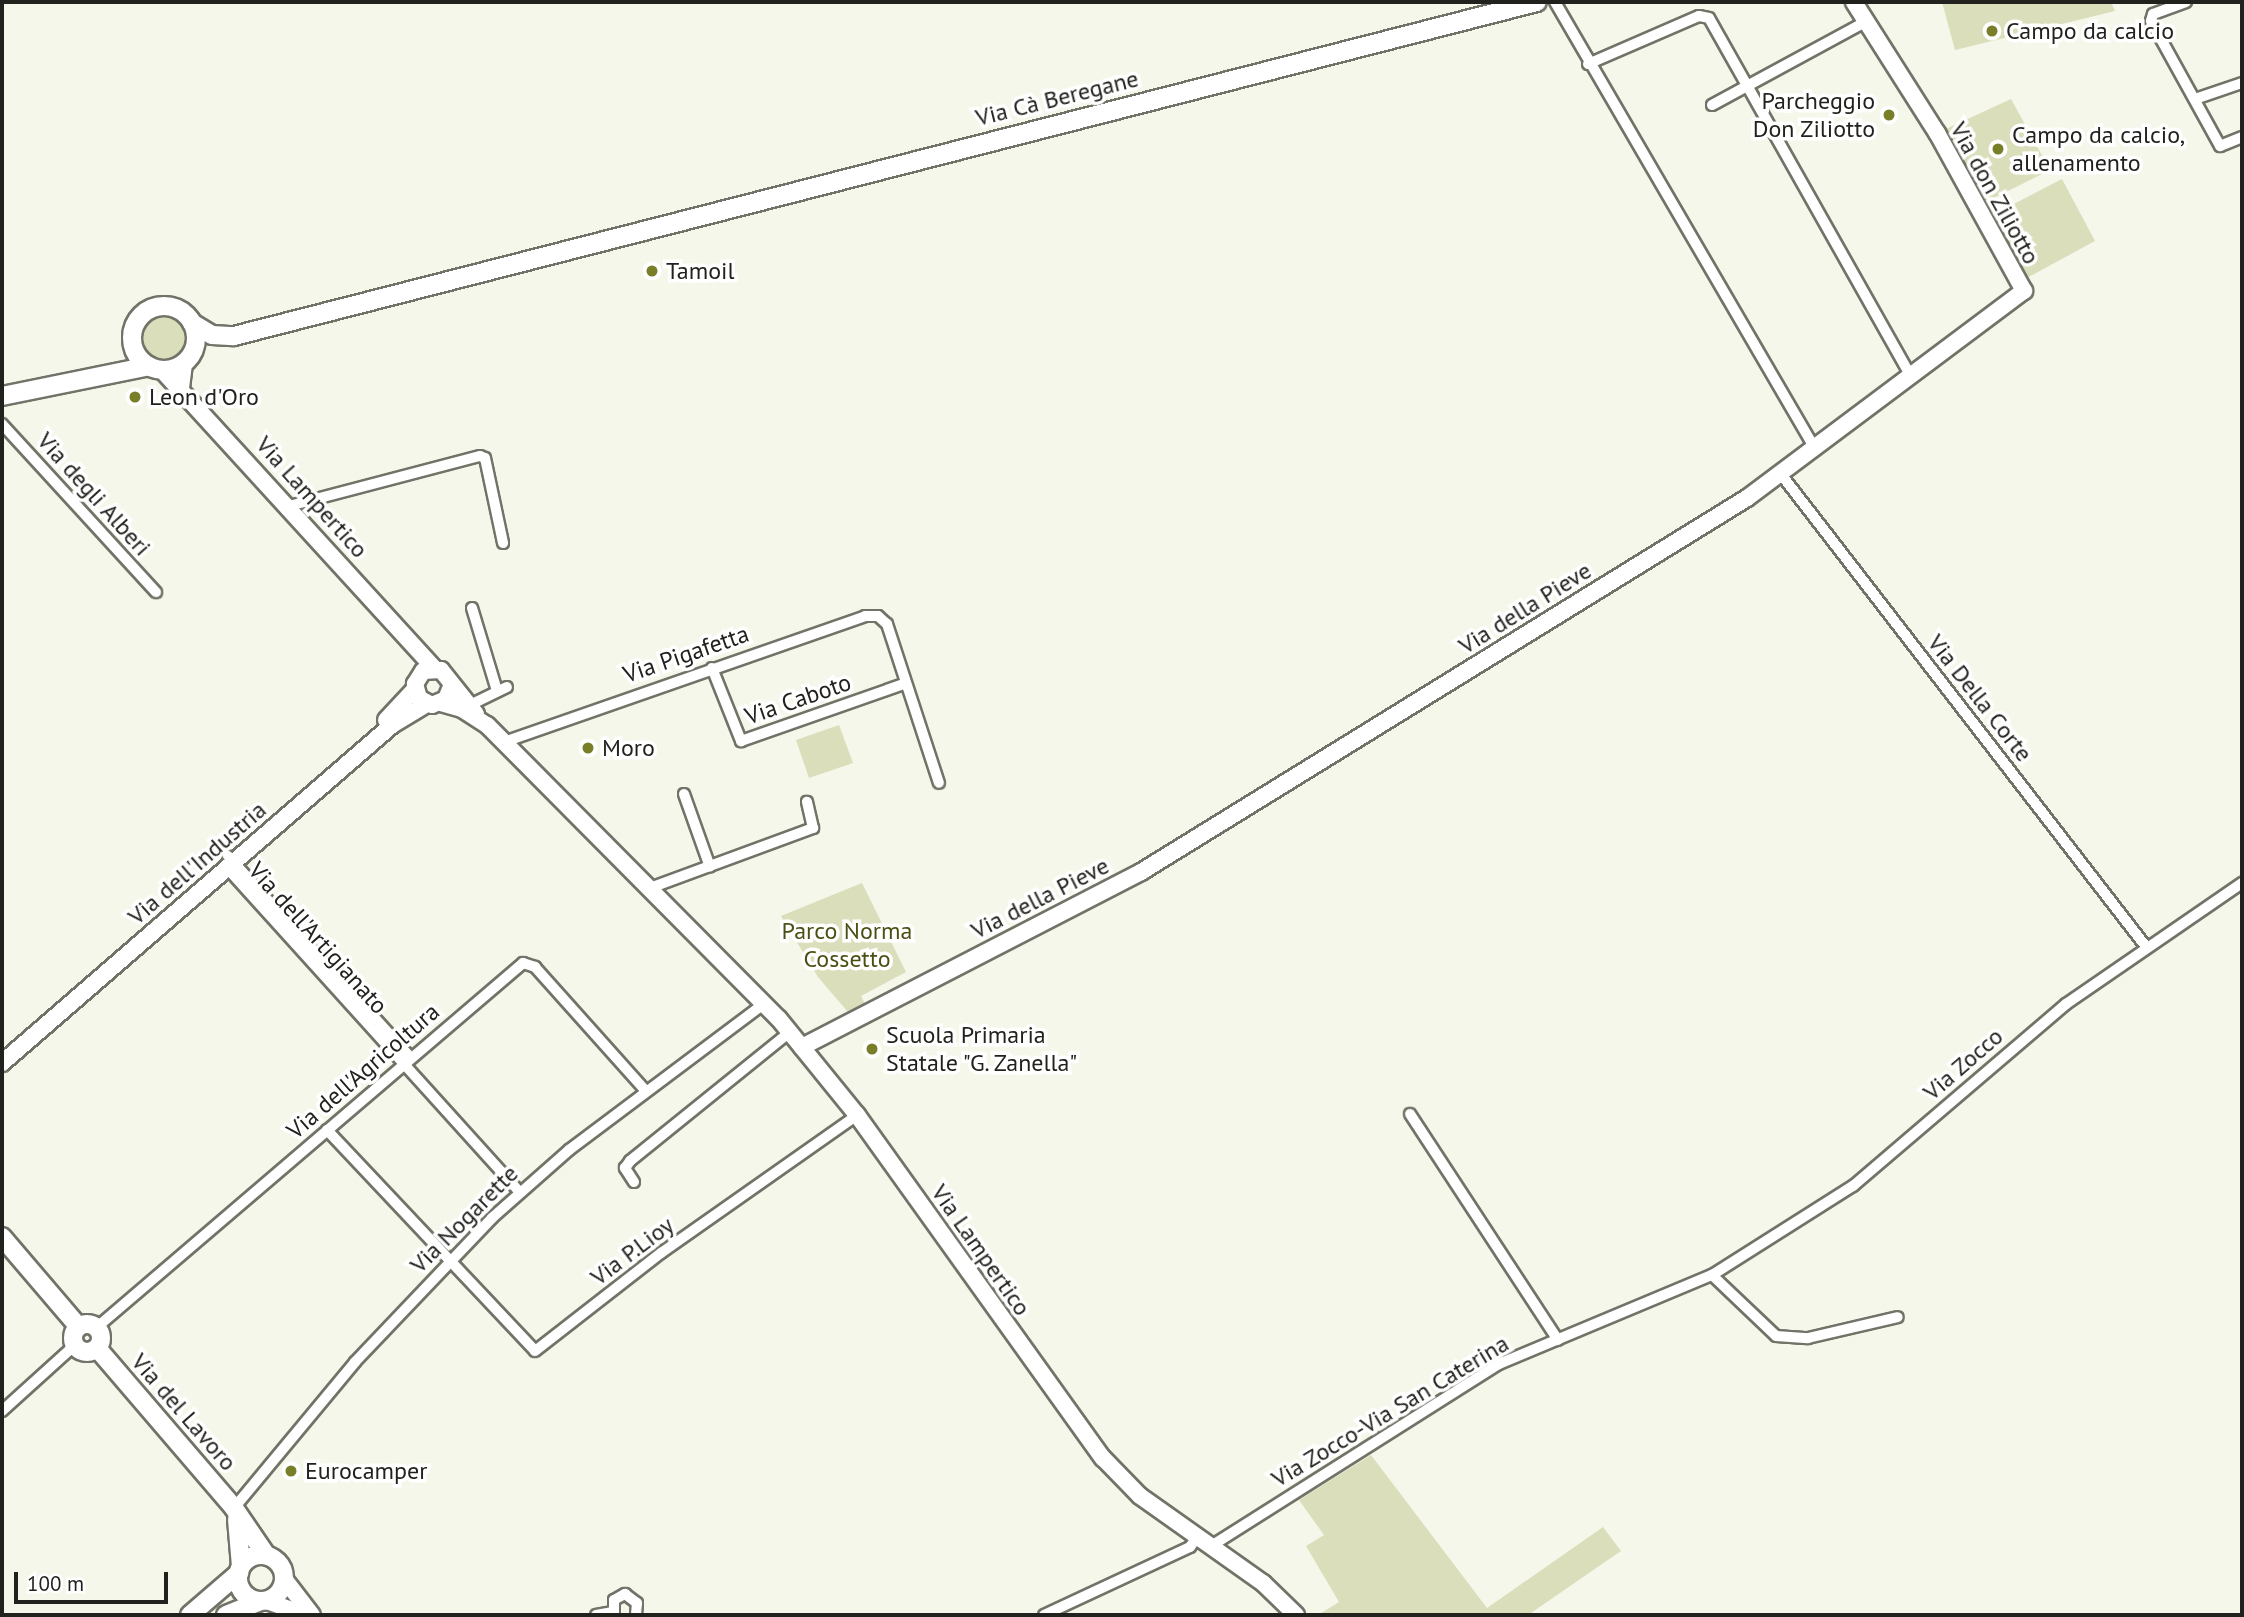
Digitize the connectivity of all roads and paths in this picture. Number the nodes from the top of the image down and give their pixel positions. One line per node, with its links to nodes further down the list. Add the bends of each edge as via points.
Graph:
1 (1537, 2): 14 (main road, Via Cà Beregane)
2 (1555, 2): 6 (street)
3 (1854, 2): 5 (street, Via don Ziliotto)
4 (2186, 2): 9 (street, via 2153,14 2151,21)
5 (1867, 21): 8 (street); 18 (street, Via don Ziliotto, via 1937,133 2024,291)
6 (1588, 64): 8 (street, via 1699,16 1709,18); 22 (street)
7 (2242, 83): 9 (street)
8 (1747, 85): 10 (street); 18 (street)
9 (2195, 99): 11 (street, via 2220,146)
10 (1712, 104)
11 (2242, 137)
12 (192, 323): 13 (main road, via 179,310 161,306 144,313); 14 (main road, via 212,335); 15 (main road, via 195,339)
13 (134, 326): 16 (main road, via 136,353); 17 (main road, via 121,355)
14 (234, 336): 15 (main road, Via Cà Beregane)
15 (187, 359): 16 (main road); 19 (street)
16 (155, 368): 17 (main road); 19 (street, Via Lampertico)
17 (95, 373): 20 (main road)
18 (1911, 376): 22 (street, Via don Ziliotto)
19 (181, 388): 24 (street, Via Lampertico)
20 (2, 396)
21 (2, 424): 26 (street, Via degli Alberi)
22 (1814, 447): 23 (street, Via della Pieve)
23 (1780, 473): 44 (street, Via Della Corte); 47 (street, Via della Pieve, via 1141,872)
24 (289, 506): 25 (street, via 480,456 485,458); 28 (street, Via Lampertico)
25 (503, 543)
26 (156, 592)
27 (472, 608): 35 (street, via 502,689)
28 (409, 637): 29 (street, Via Lampertico); 31 (street, Via Lampertico)
29 (434, 668): 31 (street); 33 (street, Via Lampertico, via 448,675)
30 (712, 668): 32 (street, Via Pigafetta, via 865,615 884,620); 32 (street, Via Caboto, via 741,741); 36 (street, Via Pigafetta)
31 (417, 682): 34 (street, Via Lampertico); 40 (street, Via dell'Industria, via 387,719)
32 (904, 684): 37 (street)
33 (451, 687): 34 (street); 35 (street, Via Lampertico)
34 (434, 704): 35 (street, Via Lampertico); 40 (street, Via dell'Industria, via 392,725)
35 (474, 711): 36 (street, Via Lampertico)
36 (503, 742): 43 (street, Via Lampertico)
37 (939, 783)
38 (684, 794): 41 (street)
39 (807, 802): 41 (street, via 813,828)
40 (227, 862): 48 (street, Via dell'Industria); 49 (street, Via dell'Artigianato); 50 (street, Via dell'Industria)
41 (710, 867): 43 (street)
42 (2242, 883): 44 (street, Via Zocco)
43 (650, 888): 45 (street, Via Lampertico)
44 (2147, 948): 59 (street, Via Zocco, via 2066,1004 1853,1186)
45 (765, 1003): 46 (street, Via Lampertico); 51 (street, Via Nogarette)
46 (790, 1032): 47 (street, Via Lampertico); 55 (street, via 630,1161 625,1168)
47 (802, 1047): 53 (street, Via Lampertico)
48 (2, 1054)
49 (407, 1060): 51 (street, Via dell'Agricoltura, via 523,963 535,967); 54 (street, Via dell'Agricoltura); 56 (street, Via dell'Artigianato)
50 (2, 1063)
51 (645, 1090): 56 (street, Via Nogarette)
52 (1410, 1114): 62 (street)
53 (857, 1115): 58 (street, Via P.Lioy, via 661,1253 535,1351); 65 (street, Via Lampertico, via 1103,1458 1139,1496)
54 (327, 1130): 58 (street); 61 (street, Via dell'Agricoltura)
55 (634, 1182)
56 (520, 1192): 58 (street, Via Nogarette)
57 (2, 1237): 61 (main road)
58 (449, 1262): 64 (street, Via Nogarette, via 355,1362)
59 (1712, 1275): 60 (street, via 1776,1336 1808,1338); 62 (street, Via Zocco-Via San Caterina)
60 (1898, 1317)
61 (83, 1333): 63 (street, Via dell'Agricoltura); 64 (main road, Via del Lavoro, via 85,1352 97,1348)
62 (1558, 1340): 66 (street, Via Zocco-Via San Caterina, via 1499,1364)
63 (2, 1411)
64 (234, 1508): 67 (main road, Via del Lavoro); 68 (main road, Via del Lavoro)
65 (1198, 1536): 66 (street, Via Lampertico); 78 (street, via 1190,1547)
66 (1212, 1546): 79 (street, Via Lampertico, via 1263,1583)
67 (266, 1556): 68 (main road, via 252,1557); 69 (main road, via 278,1562)
68 (240, 1570): 70 (main road, via 240,1588); 72 (main road)
69 (285, 1580): 70 (main road, via 279,1593); 75 (street)
70 (263, 1601): 73 (main road); 74 (street)
71 (613, 1614): 76 (street); 77 (street, via 614,1600 625,1594 637,1603)
72 (190, 1615)
73 (226, 1615)
74 (305, 1615)
75 (312, 1615)
76 (596, 1615)
77 (636, 1615)
78 (1044, 1615)
79 (1296, 1615)

